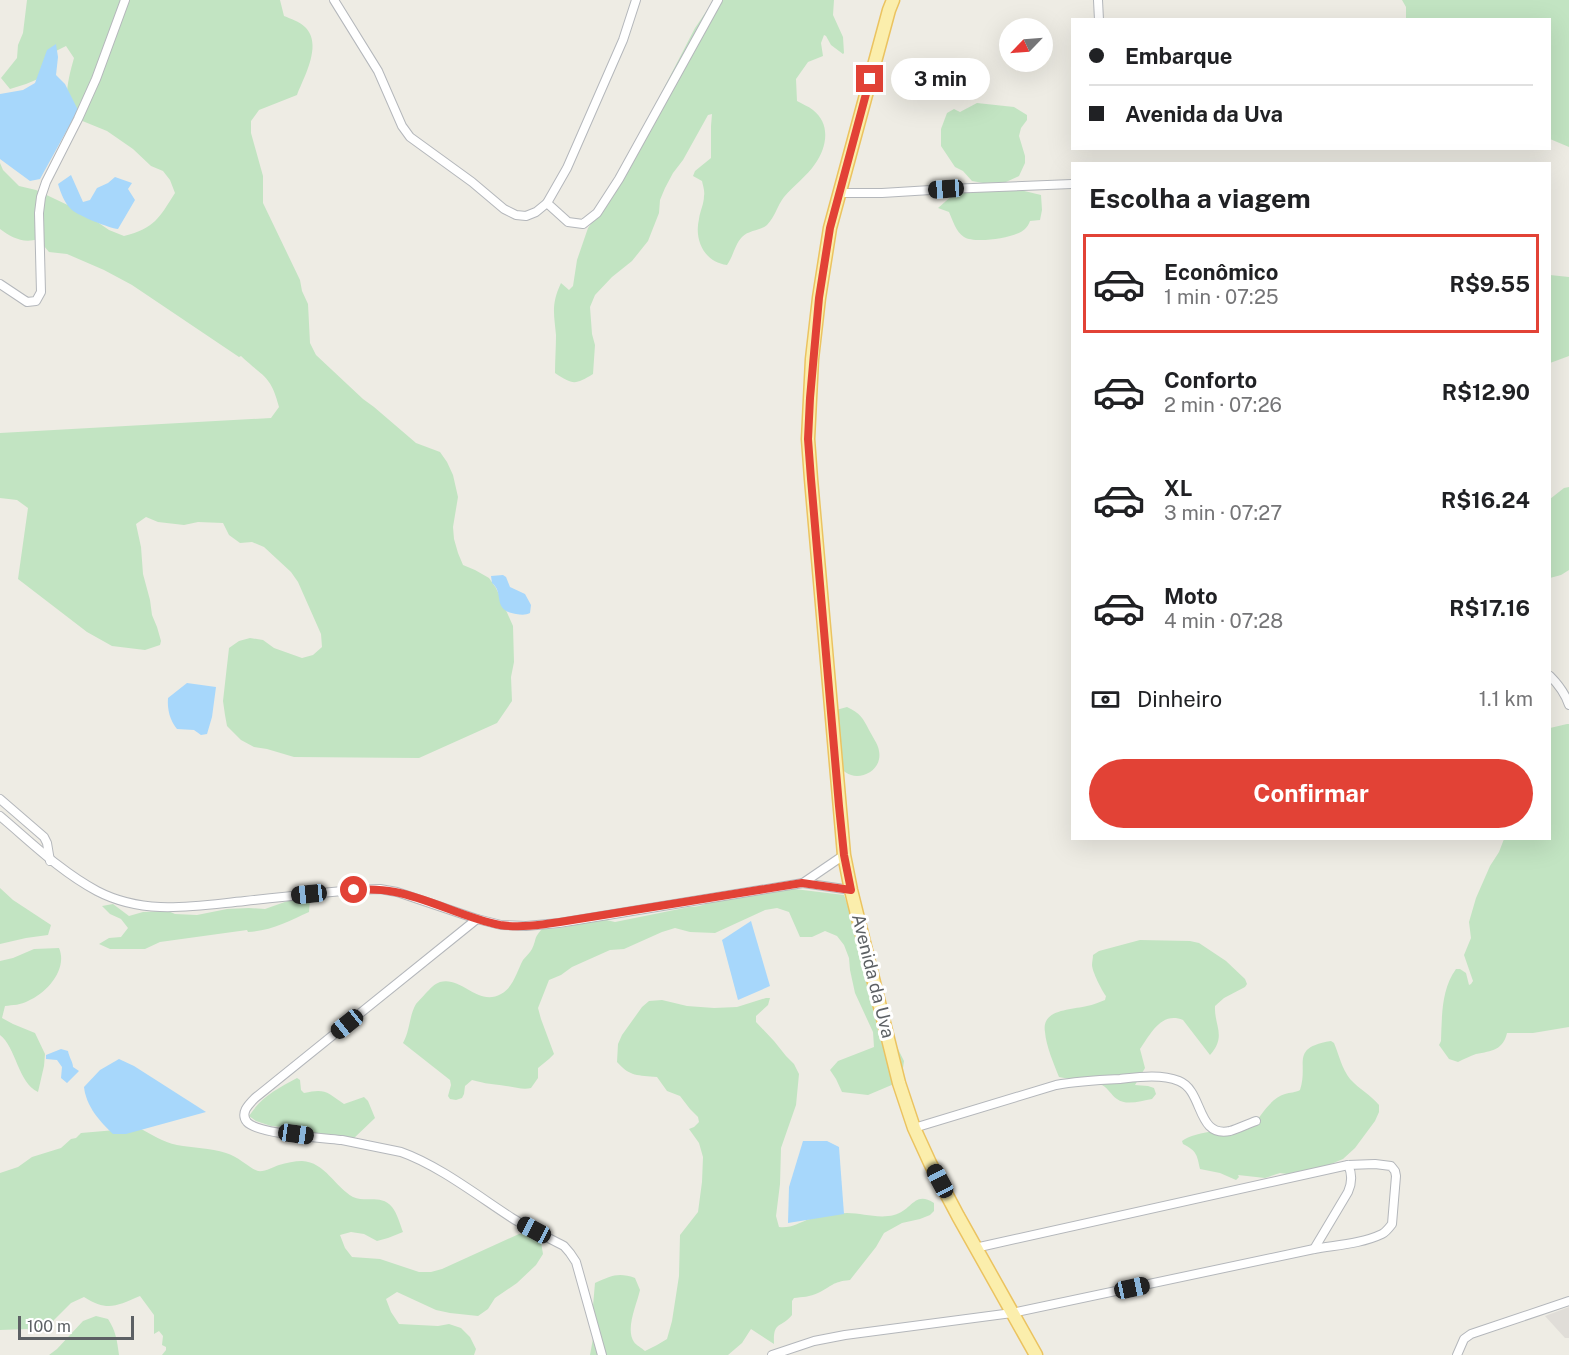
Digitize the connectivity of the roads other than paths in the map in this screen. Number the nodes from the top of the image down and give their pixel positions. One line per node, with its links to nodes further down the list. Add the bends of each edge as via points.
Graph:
1 (124, 0): 11 (street, via 96,79 41,197 39,297 27,302)
2 (334, 0): 10 (street, via 378,71 410,137 516,215 526,216)
3 (636, 0): 10 (street, via 623,40 567,168)
4 (718, 0): 10 (street, via 597,213 583,224 568,222)
5 (892, 0): 9 (main road, Avenida da Uva)
6 (1098, 0): 7 (street)
7 (1099, 18)
8 (1071, 184): 9 (street)
9 (839, 193): 16 (main road, Avenida da Uva, via 819,298 808,439)
10 (547, 203)
11 (0, 284)
12 (1551, 676): 13 (street)
13 (1569, 705)
14 (0, 799): 17 (street, via 44,837)
15 (0, 816): 17 (street)
16 (844, 855): 18 (street); 19 (main road, Avenida da Uva)
17 (50, 861): 20 (street, via 99,892 143,907 189,907 380,889)
18 (802, 883): 19 (street); 20 (street, via 526,926)
19 (851, 890): 22 (main road, Avenida da Uva)
20 (477, 919): 28 (street, via 255,1098 244,1112 245,1119 273,1131 410,1155 564,1246 576,1262)
21 (1256, 1121): 22 (street, via 1229,1131 1211,1128 1187,1085 1171,1078 1151,1077 1056,1085)
22 (914, 1128): 24 (main road, Avenida da Uva)
23 (1348, 1165): 24 (street); 25 (street, via 1352,1184); 25 (street, via 1386,1164 1393,1168 1396,1176 1392,1224 1383,1234)
24 (975, 1248): 27 (main road, Avenida da Uva)
25 (1314, 1249): 27 (street)
26 (1569, 1301): 31 (street, via 1471,1334 1464,1339)
27 (1012, 1313): 29 (street, via 845,1335); 30 (main road, Avenida da Uva)
28 (602, 1355)
29 (771, 1355)
30 (1036, 1355)
31 (1457, 1355)

